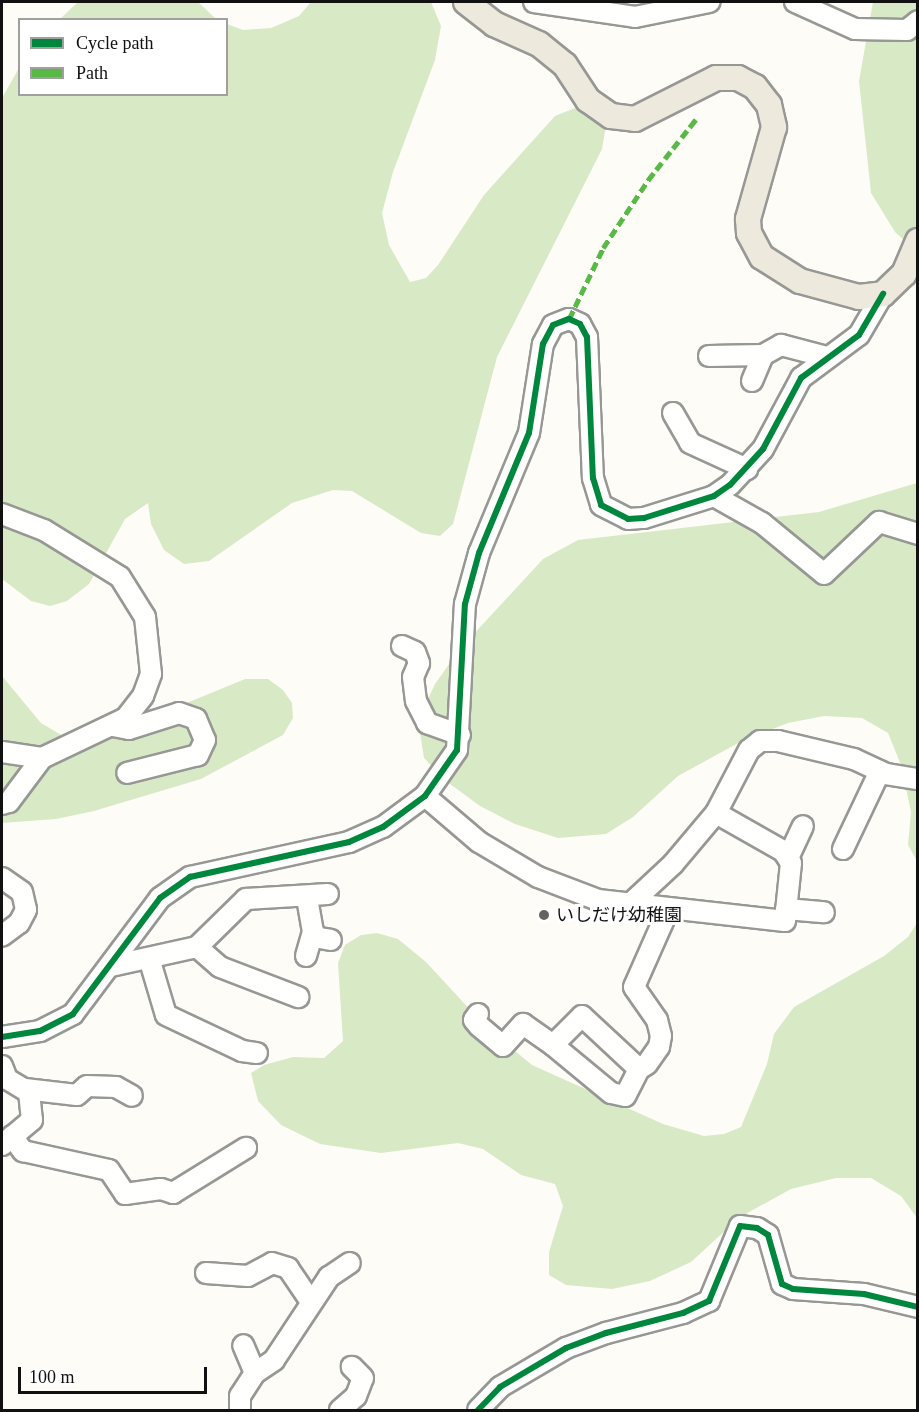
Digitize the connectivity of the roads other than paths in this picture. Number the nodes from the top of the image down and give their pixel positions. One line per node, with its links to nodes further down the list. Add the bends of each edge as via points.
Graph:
1 (466, 2): 7 (main road, via 494,24 539,44 565,65 588,100 611,116 635,119 716,78 738,78 755,87 769,105 774,127 748,219 749,233 762,257 800,281 859,297)
2 (534, 2): 3 (street, via 635,17)
3 (709, 2)
4 (795, 2): 5 (street, via 855,29)
5 (914, 31)
6 (918, 241): 7 (main road, via 904,274)
7 (883, 294): 10 (street, via 859,335)
8 (763, 355): 9 (street); 10 (street, via 782,345); 11 (street)
9 (708, 356)
10 (827, 357): 13 (street, via 801,378 763,449)
11 (752, 381)
12 (673, 413): 13 (street, via 690,443)
13 (747, 469): 14 (street)
14 (714, 496): 16 (street, via 762,523 824,574 879,522); 19 (street, via 644,518 628,519 602,505 593,478 587,337 584,329 569,319 553,325 543,345 529,433 479,553 465,604)
15 (2, 514): 18 (street, via 44,530 107,566 135,596 145,617 151,674 143,696)
16 (918, 534)
17 (402, 646): 19 (street, via 415,652 419,663 413,677 416,701 427,723)
18 (113, 720): 21 (street); 23 (street, via 129,729 179,713 195,719 205,740 198,755)
19 (460, 735): 25 (street, via 457,750)
20 (2, 752): 21 (street)
21 (42, 758): 26 (street, via 9,802)
22 (880, 771): 24 (street); 27 (street, via 844,756 778,741 760,741 749,750); 29 (street)
23 (127, 773)
24 (918, 778)
25 (425, 796): 34 (street, via 479,842 538,877 598,900); 44 (street, via 384,828 349,842 190,878 160,898)
26 (2, 804)
27 (716, 813): 30 (street, via 783,851); 34 (street, via 673,864)
28 (803, 826): 30 (street)
29 (843, 849)
30 (788, 858): 36 (street, via 791,863)
31 (2, 878): 39 (street, via 22,892 26,910)
32 (328, 894): 33 (street)
33 (307, 898): 38 (street); 41 (street, via 246,899)
34 (630, 904): 35 (street)
35 (669, 908): 36 (street, via 785,921); 51 (street, via 634,987 657,1020 661,1036 659,1047)
36 (786, 909): 37 (street)
37 (824, 912)
38 (313, 931): 40 (street, via 314,937); 42 (street)
39 (2, 936)
40 (331, 940)
41 (197, 947): 43 (street); 45 (street, via 220,967)
42 (306, 956)
43 (149, 958): 44 (street); 49 (street, via 166,1015 242,1051)
44 (111, 966): 47 (street, via 84,1003 64,1021 40,1031)
45 (298, 997)
46 (478, 1014): 48 (street, via 474,1020 478,1026 502,1046 523,1023)
47 (2, 1037)
48 (553, 1045): 51 (street, via 582,1016); 51 (street, via 611,1093 625,1096)
49 (257, 1053)
50 (2, 1066): 53 (street, via 7,1079)
51 (639, 1069)
52 (124, 1086): 53 (street, via 87,1086 77,1095)
53 (25, 1089): 54 (street, via 32,1120)
54 (7, 1141): 55 (street, via 23,1151 109,1170 125,1194 161,1189 173,1193)
55 (246, 1148)
56 (350, 1263): 58 (street, via 329,1277)
57 (206, 1274): 58 (street, via 248,1276 272,1263 288,1268)
58 (311, 1302): 62 (street, via 274,1360)
59 (918, 1307): 65 (street, via 864,1294 793,1289 783,1284 768,1234 740,1226 709,1301 683,1313 566,1348 500,1387)
60 (243, 1345): 62 (street)
61 (352, 1367): 64 (street, via 363,1378 356,1396)
62 (255, 1373): 63 (street, via 240,1396)
63 (240, 1410)
64 (340, 1410)
65 (478, 1410)

